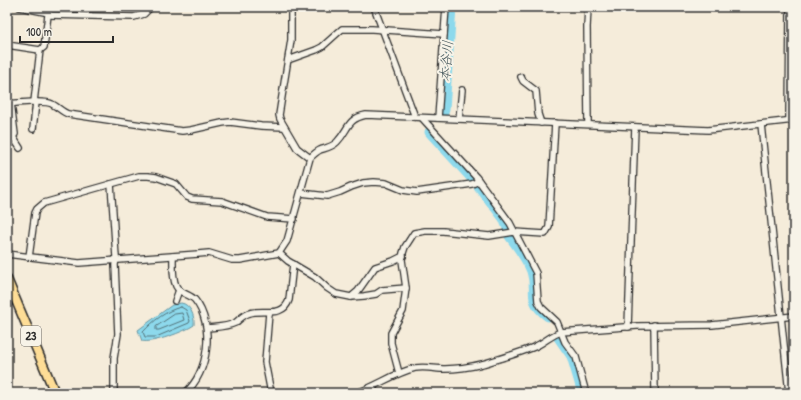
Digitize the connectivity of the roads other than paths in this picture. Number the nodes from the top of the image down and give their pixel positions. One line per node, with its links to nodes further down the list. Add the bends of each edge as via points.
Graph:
1 (20, 7): 8 (street)
2 (151, 7): 8 (street, via 144,14 134,17)
3 (291, 7): 13 (street)
4 (374, 7): 9 (street)
5 (446, 7): 10 (street)
6 (588, 7): 25 (street)
7 (790, 7): 22 (street)
8 (49, 12): 12 (street, via 44,47)
9 (382, 30): 10 (street); 13 (street, via 342,29 322,47); 18 (street)
10 (444, 34): 20 (street)
11 (7, 45): 12 (street)
12 (40, 50): 16 (street)
13 (288, 60): 27 (street, via 279,115)
14 (521, 77): 23 (street, via 536,91)
15 (462, 90): 21 (street)
16 (35, 102): 17 (street); 27 (street, via 48,102 68,114 182,131 230,122); 29 (street)
17 (9, 104): 30 (street, via 15,134)
18 (415, 117): 19 (street); 33 (street, via 358,116 348,124 336,143)
19 (422, 118): 20 (street); 34 (street)
20 (438, 118): 21 (street)
21 (459, 119): 23 (street)
22 (792, 120): 26 (street)
23 (541, 123): 24 (street)
24 (554, 123): 25 (street); 38 (street, via 549,227 545,234)
25 (588, 124): 28 (street)
26 (761, 124): 28 (street, via 708,130); 53 (street)
27 (284, 127): 33 (street, via 297,148)
28 (635, 127): 55 (street)
29 (33, 128)
30 (13, 137): 31 (street); 32 (street)
31 (7, 141)
32 (20, 148)
33 (310, 158): 36 (street)
34 (479, 181): 36 (street, via 417,192 380,182 364,183 327,196); 38 (street, via 505,215)
35 (111, 184): 37 (street, via 139,176 156,177 176,184 192,200 222,200 267,216); 43 (street, via 49,200 40,206 35,213); 44 (street)
36 (301, 193): 37 (street)
37 (294, 220): 40 (street, via 287,241)
38 (514, 232): 42 (street, via 489,236 419,231 411,237); 57 (street, via 536,273 538,301 557,322)
39 (7, 254): 43 (street)
40 (279, 254): 41 (street, via 240,260 209,253); 45 (street)
41 (173, 256): 44 (street); 48 (street, via 174,280)
42 (403, 256): 47 (street); 49 (street, via 375,267)
43 (29, 257): 44 (street, via 79,263)
44 (115, 261): 61 (street, via 118,334 114,358)
45 (293, 264): 49 (street, via 315,277 331,292); 51 (street, via 287,306)
46 (7, 279): 60 (main road, 23)
47 (406, 288): 49 (street, via 382,290 371,296); 58 (street, via 404,311 391,333)
48 (179, 290): 50 (street); 56 (street, via 194,299)
49 (351, 297)
50 (175, 301)
51 (269, 312): 56 (street, via 249,313 230,325); 63 (street, via 265,362)
52 (794, 316): 53 (street)
53 (781, 317): 54 (street, via 712,325); 68 (street)
54 (654, 325): 55 (street); 67 (street)
55 (628, 327): 57 (street)
56 (207, 328): 62 (street, via 204,362 192,388)
57 (561, 332): 58 (street, via 524,351 468,368 421,367); 66 (street, via 576,357)
58 (399, 373): 59 (street)
59 (372, 387): 64 (street); 65 (street)
60 (55, 393)
61 (114, 393)
62 (185, 393)
63 (271, 393)
64 (356, 393)
65 (376, 393)
66 (586, 393)
67 (655, 393)
68 (789, 393)

